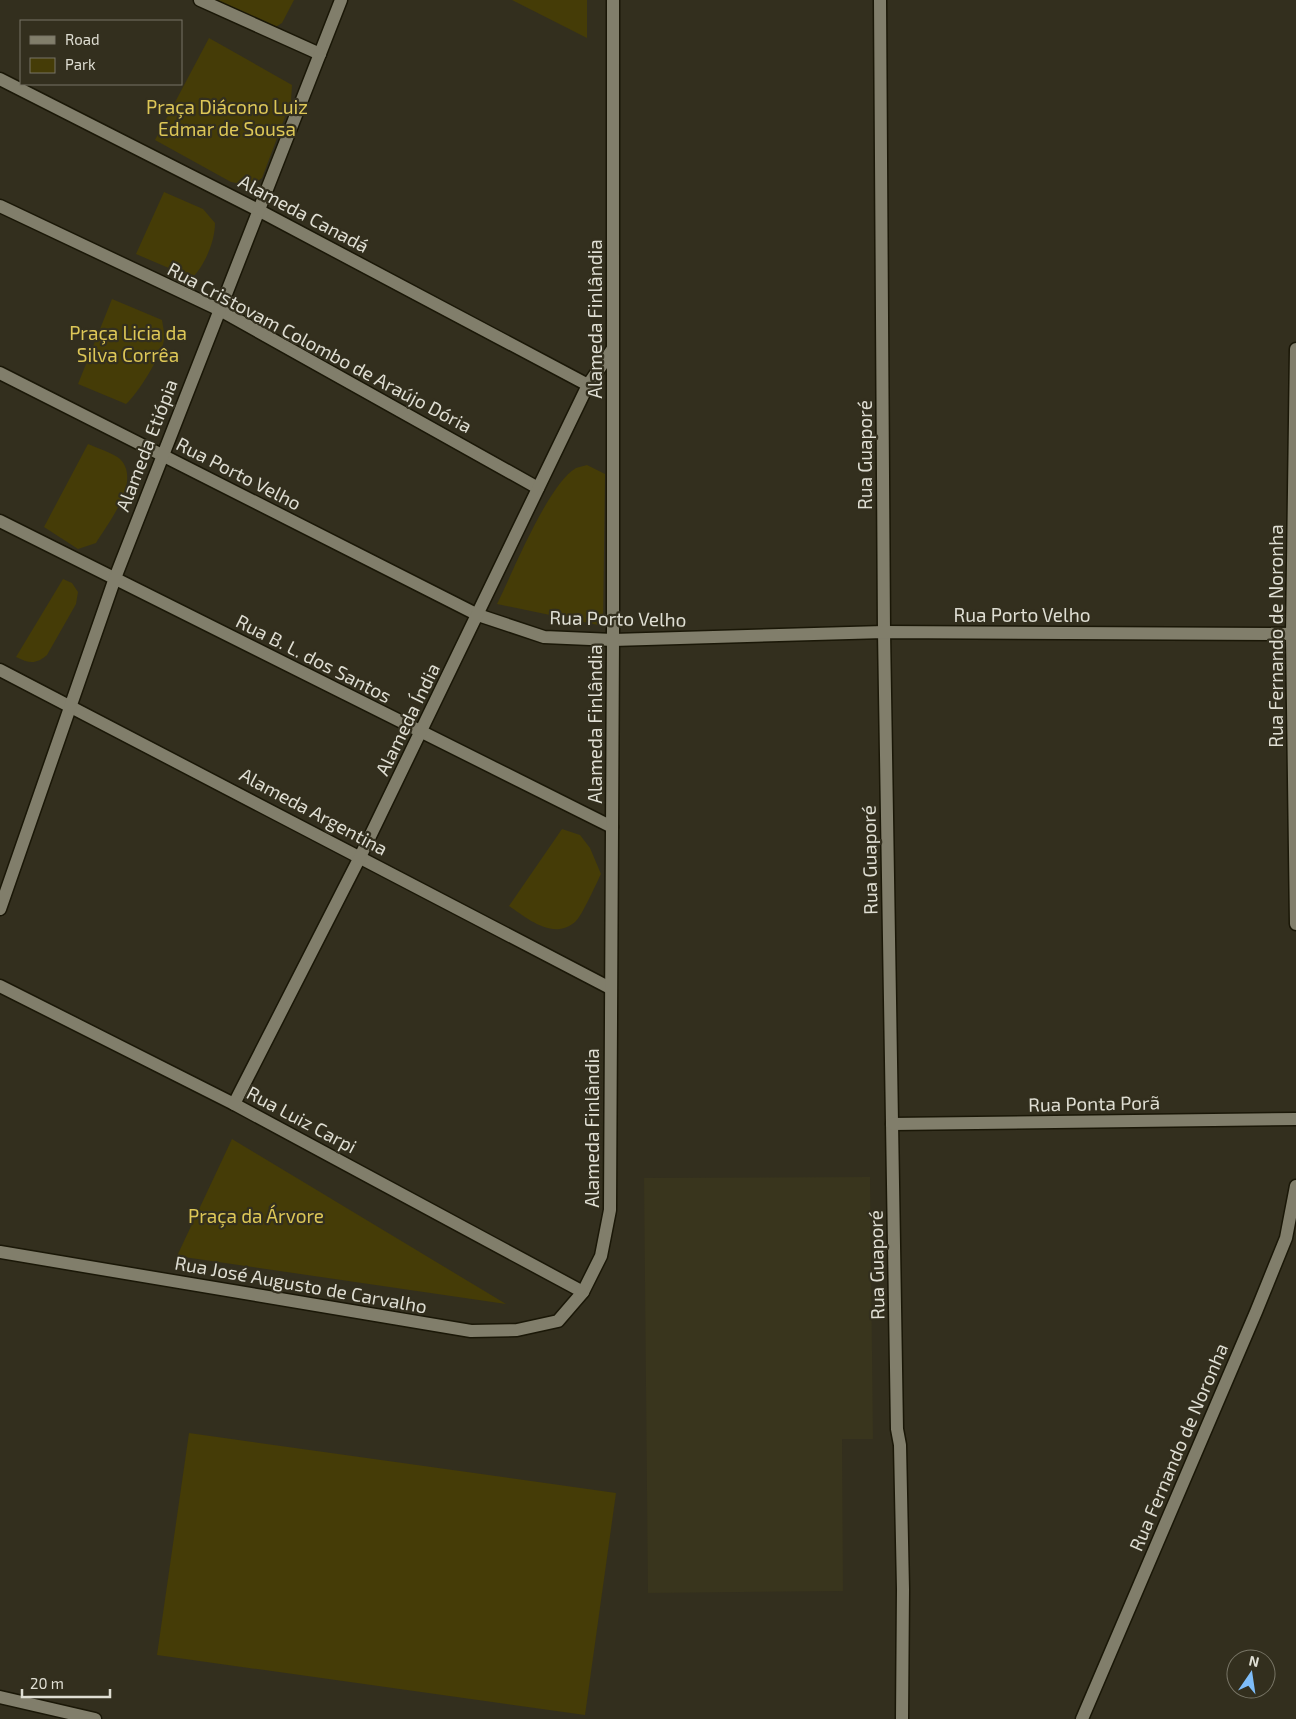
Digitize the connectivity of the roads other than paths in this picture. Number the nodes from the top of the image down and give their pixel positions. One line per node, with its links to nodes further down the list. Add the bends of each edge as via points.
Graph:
1 (200, 0): 5 (street)
2 (341, 0): 5 (street, Alameda Etiópia)
3 (613, 0): 11 (street, Alameda Finlândia)
4 (880, 0): 19 (street, Rua Guaporé)
5 (320, 54): 8 (street, Alameda Etiópia)
6 (0, 78): 8 (street, Alameda Canadá)
7 (0, 206): 9 (street, Rua Cristovam Colombo de Araújo Dória)
8 (258, 210): 9 (street, Alameda Etiópia); 13 (street, Alameda Canadá)
9 (220, 310): 14 (street, Alameda Etiópia); 15 (street, Rua Cristovam Colombo de Araújo Dória)
10 (1296, 349): 20 (street, Rua Fernando de Noronha)
11 (612, 350): 13 (street, Alameda Índia); 21 (street, Alameda Finlândia)
12 (0, 373): 14 (street, Rua Porto Velho)
13 (588, 385): 15 (street, Alameda Índia)
14 (162, 455): 17 (street, Alameda Etiópia); 18 (street, Rua Porto Velho)
15 (538, 488): 18 (street, Alameda Índia)
16 (0, 521): 17 (street, Rua B. L. dos Santos)
17 (115, 578): 23 (street, Alameda Etiópia); 24 (street, Rua B. L. dos Santos)
18 (478, 615): 21 (street, Rua Porto Velho, via 544,637); 24 (street, Alameda Índia)
19 (884, 632): 20 (street, Rua Porto Velho); 21 (street, Rua Porto Velho); 33 (street, Rua Guaporé)
20 (1294, 634): 28 (street, Rua Fernando de Noronha)
21 (614, 640): 25 (street, Alameda Finlândia)
22 (0, 670): 23 (street, Alameda Argentina)
23 (70, 704): 26 (street, Alameda Argentina); 27 (street, Alameda Etiópia)
24 (420, 733): 25 (street, Rua B. L. dos Santos); 26 (street, Alameda Índia)
25 (612, 827): 30 (street, Alameda Finlândia)
26 (360, 857): 30 (street, Alameda Argentina); 31 (street, Alameda Índia)
27 (0, 909)
28 (1296, 924)
29 (0, 986): 31 (street, Rua Luiz Carpi)
30 (610, 988): 36 (street, Alameda Finlândia, via 610,1210 601,1256)
31 (234, 1104): 36 (street, Rua Luiz Carpi)
32 (1296, 1119): 33 (street, Rua Ponta Porã)
33 (892, 1124): 39 (street, Rua Guaporé, via 903,1589)
34 (1296, 1186): 40 (street, Rua Fernando de Noronha, via 1286,1238 1260,1303)
35 (0, 1252): 36 (street, Rua José Augusto de Carvalho, via 471,1332 518,1330 558,1321)
36 (583, 1292)
37 (0, 1696): 38 (street)
38 (95, 1719)
39 (902, 1719)
40 (1082, 1719)

